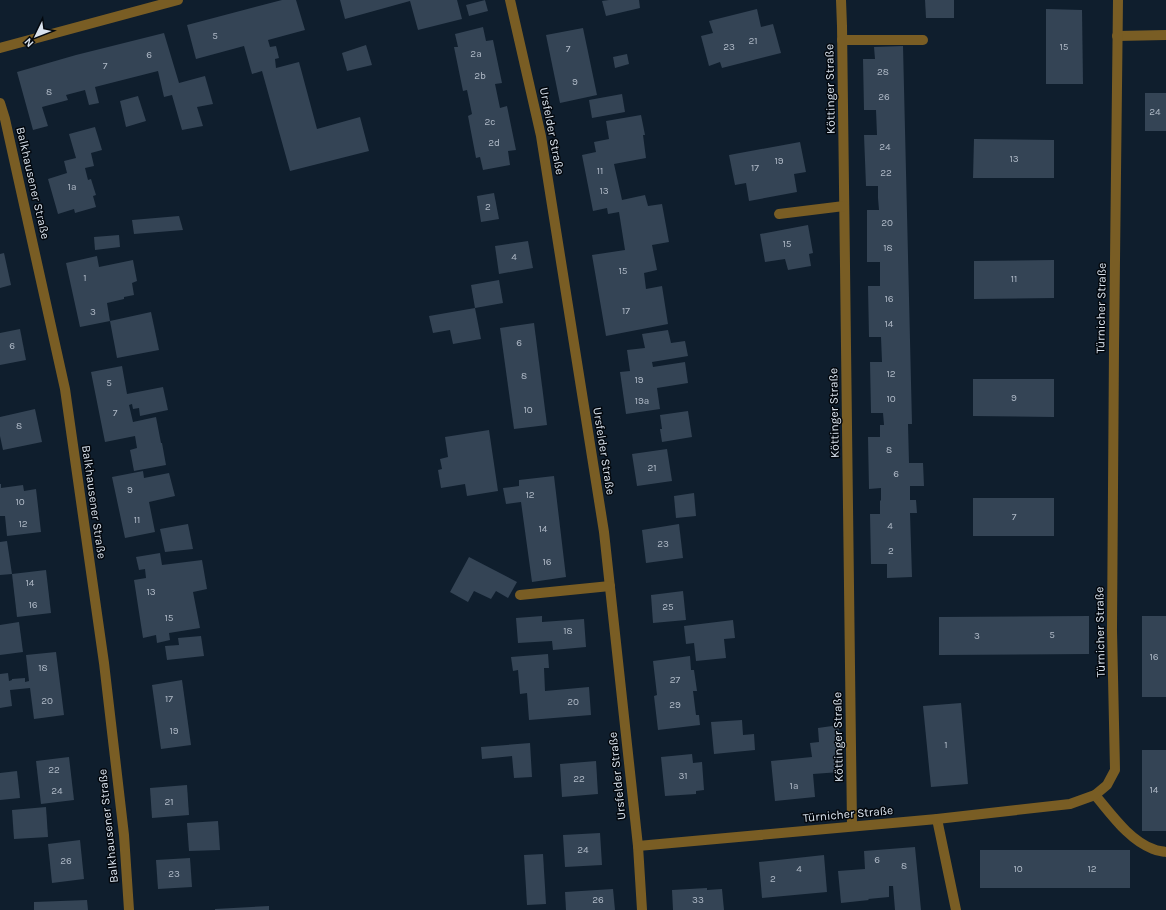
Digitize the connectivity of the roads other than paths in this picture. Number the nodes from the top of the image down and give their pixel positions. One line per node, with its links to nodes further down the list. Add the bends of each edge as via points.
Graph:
1 (178, 0): 9 (street)
2 (510, 0): 13 (street, Ursfelder Straße, via 541,136 604,532)
3 (841, 0): 7 (street, Köttinger Straße)
4 (1118, 0): 6 (street, Türnicher Straße)
5 (1166, 35): 6 (street)
6 (1117, 36): 15 (street, Türnicher Straße, via 1112,630 1115,770 1106,785)
7 (842, 40): 8 (street); 11 (street, Köttinger Straße)
8 (923, 40)
9 (0, 48)
10 (0, 103): 20 (street, Balkhausener Straße, via 65,389 104,663 124,835)
11 (844, 206): 12 (street); 17 (street, Köttinger Straße)
12 (779, 214)
13 (610, 586): 14 (street); 18 (street, Ursfelder Straße)
14 (520, 595)
15 (1095, 795): 16 (street, Türnicher Straße, via 1070,804); 19 (street, via 1130,834 1154,850)
16 (937, 819): 17 (street, Türnicher Straße); 22 (street)
17 (852, 826): 18 (street, Türnicher Straße)
18 (638, 846): 21 (street, Ursfelder Straße)
19 (1166, 852)
20 (129, 910)
21 (642, 910)
22 (956, 910)

